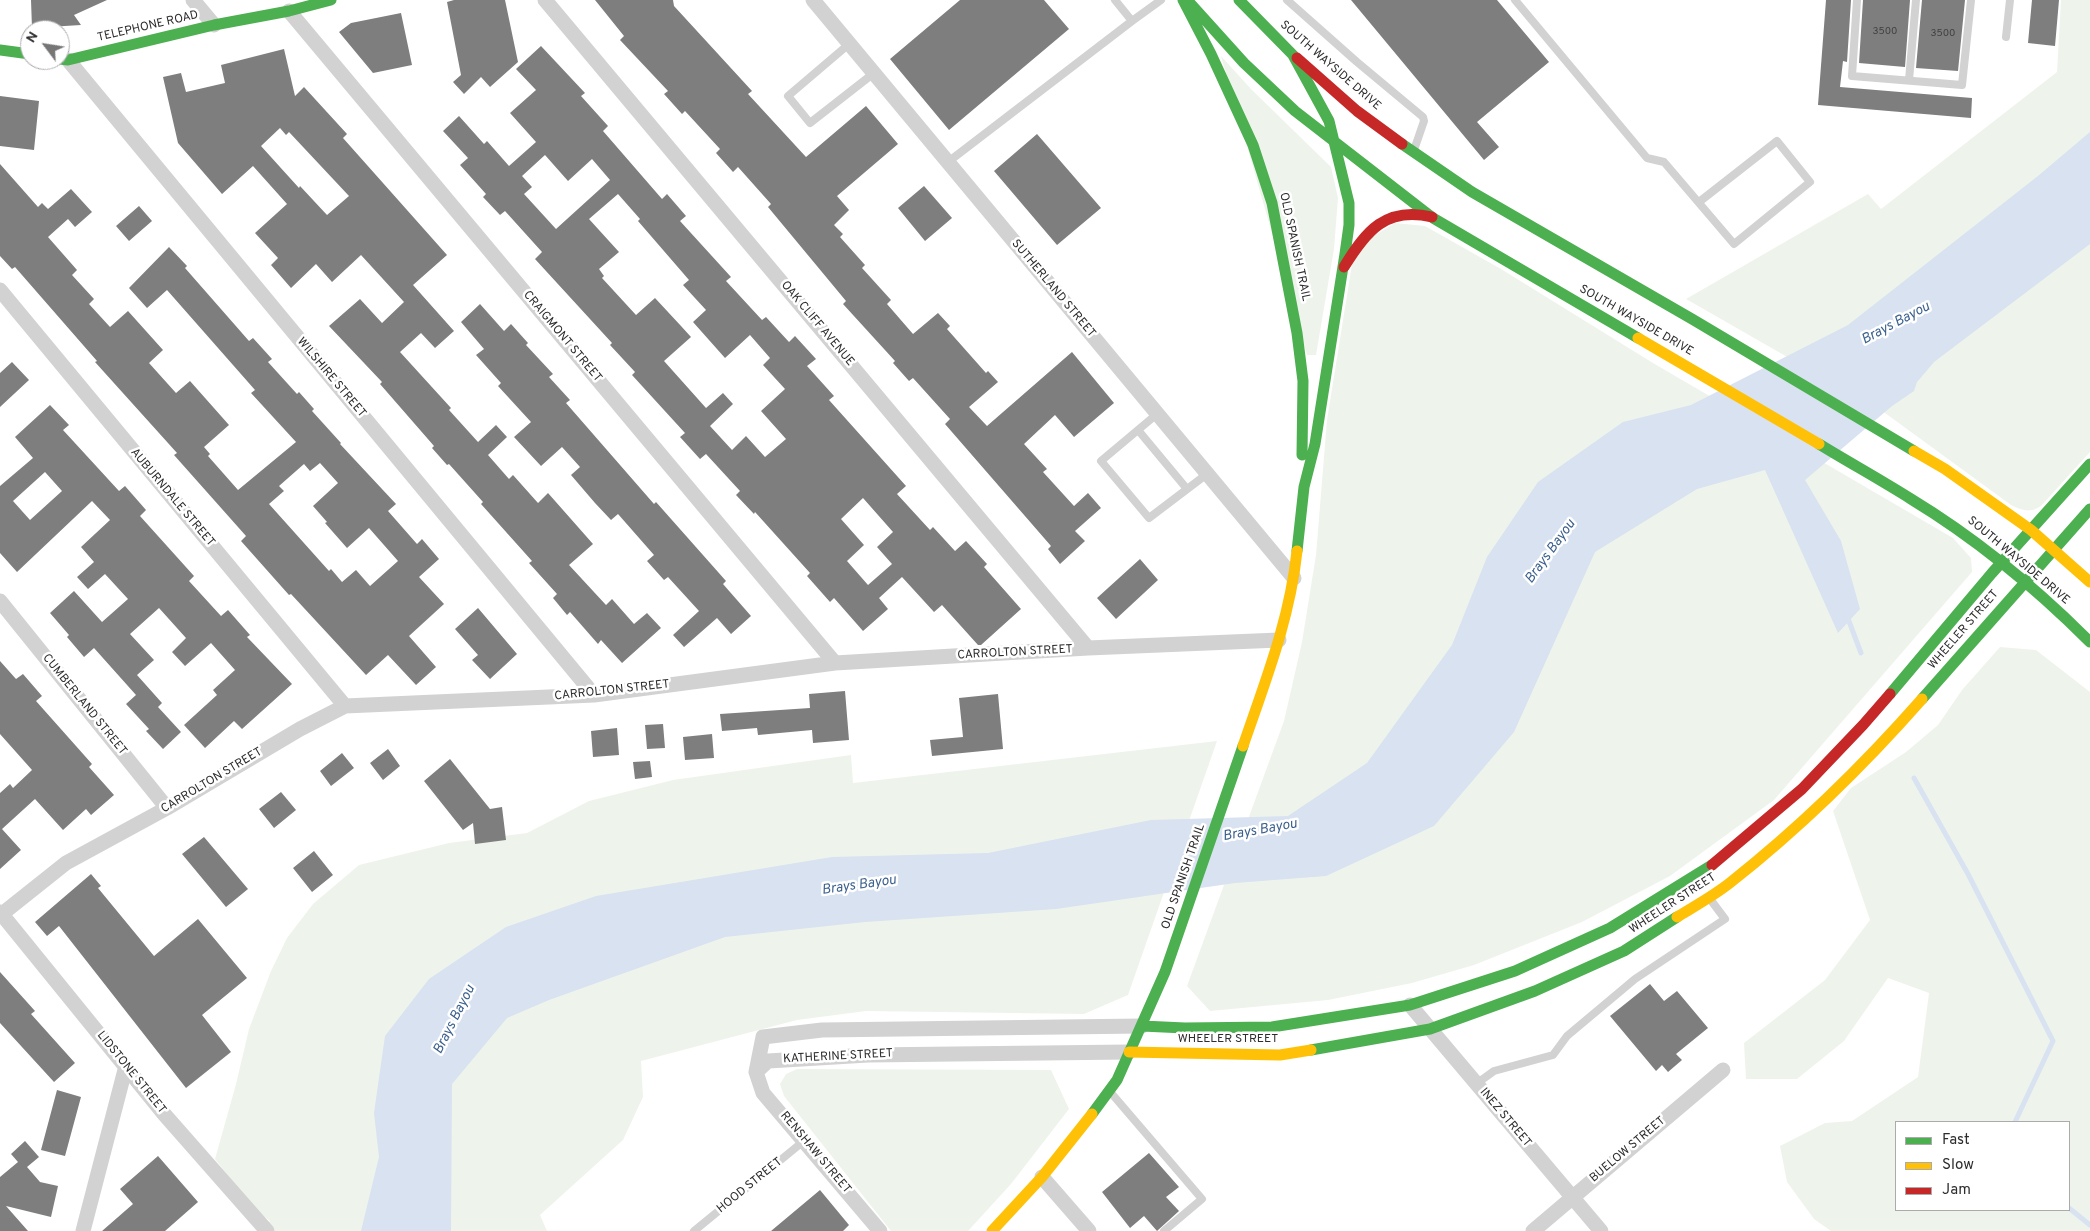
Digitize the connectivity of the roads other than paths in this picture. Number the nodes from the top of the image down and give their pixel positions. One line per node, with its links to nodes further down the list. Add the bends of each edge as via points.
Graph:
1 (193, 0): 18 (street)
2 (331, 0): 16 (main road, TELEPHONE ROAD)
3 (545, 0): 51 (street, OAK CLIFF AVENUE)
4 (813, 0): 20 (street, SUTHERLAND STREET)
5 (1115, 0): 17 (lane)
6 (1161, 0): 17 (lane)
7 (1183, 0): 39 (main road, OLD SPANISH TRAIL, via 1253,145 1272,203 1303,381)
8 (1187, 0): 28 (main road, SOUTH WAYSIDE DRIVE, via 1244,63 1295,111)
9 (1239, 0): 23 (main road, SOUTH WAYSIDE DRIVE)
10 (1287, 0): 29 (lane, via 1423,117)
11 (1515, 0): 31 (lane, via 1647,158 1664,162)
12 (1857, 0): 27 (lane, via 1852,76)
13 (1916, 0): 27 (lane)
14 (1971, 0): 27 (lane, via 1962,85)
15 (2010, 0): 19 (lane)
16 (289, 11): 18 (main road, TELEPHONE ROAD); 52 (street, CRAIGMONT STREET)
17 (1132, 21): 30 (lane)
18 (214, 25): 24 (main road, TELEPHONE ROAD)
19 (2006, 37)
20 (849, 44): 26 (street, SUTHERLAND STREET); 26 (lane, via 788,96 810,123)
21 (0, 50): 22 (main road)
22 (20, 53)
23 (1293, 55): 28 (main road, OLD SPANISH TRAIL, via 1329,121); 29 (main road, SOUTH WAYSIDE DRIVE, via 1358,111)
24 (70, 58)
25 (70, 66): 53 (street, WILSHIRE STREET)
26 (874, 73): 30 (street, SUTHERLAND STREET)
27 (1909, 80)
28 (1334, 141): 32 (main road, SOUTH WAYSIDE DRIVE); 33 (main road, OLD SPANISH TRAIL, via 1348,203 1349,225)
29 (1413, 152): 42 (main road, SOUTH WAYSIDE DRIVE, via 1472,192 1945,469)
30 (948, 162): 35 (street, SUTHERLAND STREET)
31 (1699, 202): 31 (lane, via 1734,244 1810,182 1777,141)
32 (1433, 218): 33 (main road, via 1422,213 1397,214 1374,226); 44 (main road, SOUTH WAYSIDE DRIVE, via 1912,499)
33 (1342, 269): 39 (main road, OLD SPANISH TRAIL, via 1316,444)
34 (0, 290): 54 (street, AUBURNDALE STREET)
35 (1157, 414): 36 (lane); 38 (street, SUTHERLAND STREET)
36 (1138, 430): 40 (lane); 40 (lane, via 1101,461 1149,518)
37 (2090, 464): 42 (main road, WHEELER STREET)
38 (1207, 474): 40 (lane); 45 (street, SUTHERLAND STREET)
39 (1304, 487): 45 (main road, OLD SPANISH TRAIL)
40 (1187, 489)
41 (2090, 510): 43 (main road, WHEELER STREET)
42 (2031, 530): 43 (main road, SOUTH WAYSIDE DRIVE); 44 (main road, WHEELER STREET)
43 (2055, 549): 46 (main road, WHEELER STREET); 47 (main road, SOUTH WAYSIDE DRIVE)
44 (2002, 562): 46 (main road, SOUTH WAYSIDE DRIVE); 55 (main road, WHEELER STREET, via 1863,725)
45 (1294, 578): 49 (main road, OLD SPANISH TRAIL)
46 (2025, 581): 50 (main road, SOUTH WAYSIDE DRIVE); 57 (main road, WHEELER STREET, via 1875,752)
47 (2090, 582)
48 (0, 601): 56 (street, CUMBERLAND STREET)
49 (1279, 640): 51 (street, CARROLTON STREET); 62 (main road, OLD SPANISH TRAIL, via 1165,972)
50 (2090, 642)
51 (1088, 648): 52 (street, CARROLTON STREET)
52 (835, 664): 53 (street, CARROLTON STREET)
53 (594, 695): 54 (street, CARROLTON STREET)
54 (345, 706): 56 (street, CARROLTON STREET)
55 (1802, 789): 57 (main road); 60 (main road, WHEELER STREET)
56 (167, 808): 59 (street, CARROLTON STREET, via 66,863)
57 (1819, 808): 58 (main road, WHEELER STREET)
58 (1709, 897): 60 (main road, WHEELER STREET); 68 (lane, via 1725,919 1635,979 1567,1036 1553,1056 1494,1071)
59 (1, 913): 65 (street, LIDSTONE STREET)
60 (1617, 940): 61 (main road, WHEELER STREET); 63 (main road, WHEELER STREET, via 1535,990)
61 (1410, 1006): 62 (main road, WHEELER STREET, via 1272,1026); 63 (street, INEZ STREET)
62 (1142, 1026): 64 (main road, OLD SPANISH TRAIL); 67 (street, KATHERINE STREET, via 822,1030 763,1037)
63 (1430, 1029): 64 (main road, WHEELER STREET, via 1280,1055); 68 (street, INEZ STREET)
64 (1129, 1052): 67 (street, KATHERINE STREET, via 868,1055 768,1061); 69 (main road, OLD SPANISH TRAIL)
65 (126, 1066): 73 (street); 74 (street, LIDSTONE STREET)
66 (1723, 1070): 72 (street, BUELOW STREET)
67 (756, 1072): 70 (street, RENSHAW STREET, via 763,1092)
68 (1476, 1084): 72 (street, INEZ STREET)
69 (1110, 1092): 71 (main road, OLD SPANISH TRAIL); 79 (lane, via 1202,1199)
70 (805, 1140): 75 (lane, HOOD STREET); 76 (street, RENSHAW STREET)
71 (1042, 1177): 77 (main road, OLD SPANISH TRAIL); 78 (street)
72 (1572, 1197): 80 (street, BUELOW STREET); 81 (street, INEZ STREET)
73 (83, 1231)
74 (267, 1231)
75 (694, 1231)
76 (880, 1231)
77 (992, 1231)
78 (1089, 1231)
79 (1164, 1231)
80 (1533, 1231)
81 (1601, 1231)

